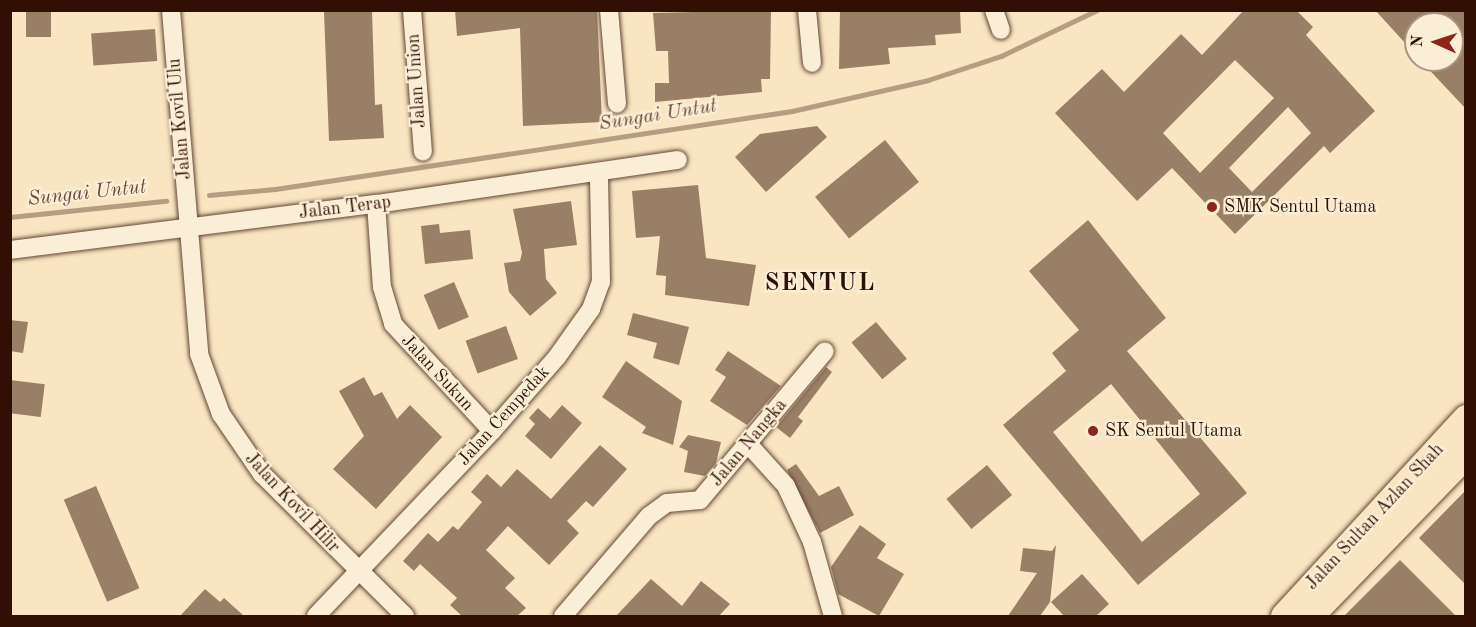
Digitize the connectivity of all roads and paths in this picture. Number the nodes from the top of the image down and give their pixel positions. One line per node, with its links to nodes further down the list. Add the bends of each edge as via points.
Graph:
1 (171, 10): 13 (street, Jalan Kovil Ulu)
2 (412, 10): 9 (street, Jalan Union)
3 (609, 10): 8 (street)
4 (807, 10): 7 (street)
5 (994, 10): 6 (street)
6 (1001, 30)
7 (812, 63)
8 (617, 104)
9 (423, 152)
10 (678, 160): 11 (street, Jalan Terap)
11 (599, 174): 12 (street, Jalan Terap); 17 (street, Jalan Cempedak, via 601,282 591,309 557,357)
12 (376, 204): 13 (street, Jalan Terap); 17 (street, Jalan Sukun, via 382,287 393,324)
13 (189, 228): 14 (street, Jalan Terap); 20 (street, Jalan Kovil Hilir, via 199,354 220,414 248,459)
14 (10, 250)
15 (825, 351): 18 (street, Jalan Nangka)
16 (1466, 418): 25 (main road, Jalan Sultan Azlan Shah)
17 (492, 431): 20 (street, Jalan Cempedak)
18 (749, 445): 23 (street, Jalan Nangka, via 700,500 667,503 649,516); 24 (street, via 786,486 812,542)
19 (1466, 454): 26 (main road, Jalan Sultan Azlan Shah)
20 (357, 574): 21 (street, Jalan Cempedak); 22 (street, Jalan Kovil Hilir)
21 (316, 616)
22 (405, 616)
23 (563, 616)
24 (833, 616)
25 (1284, 616)
26 (1309, 616)

